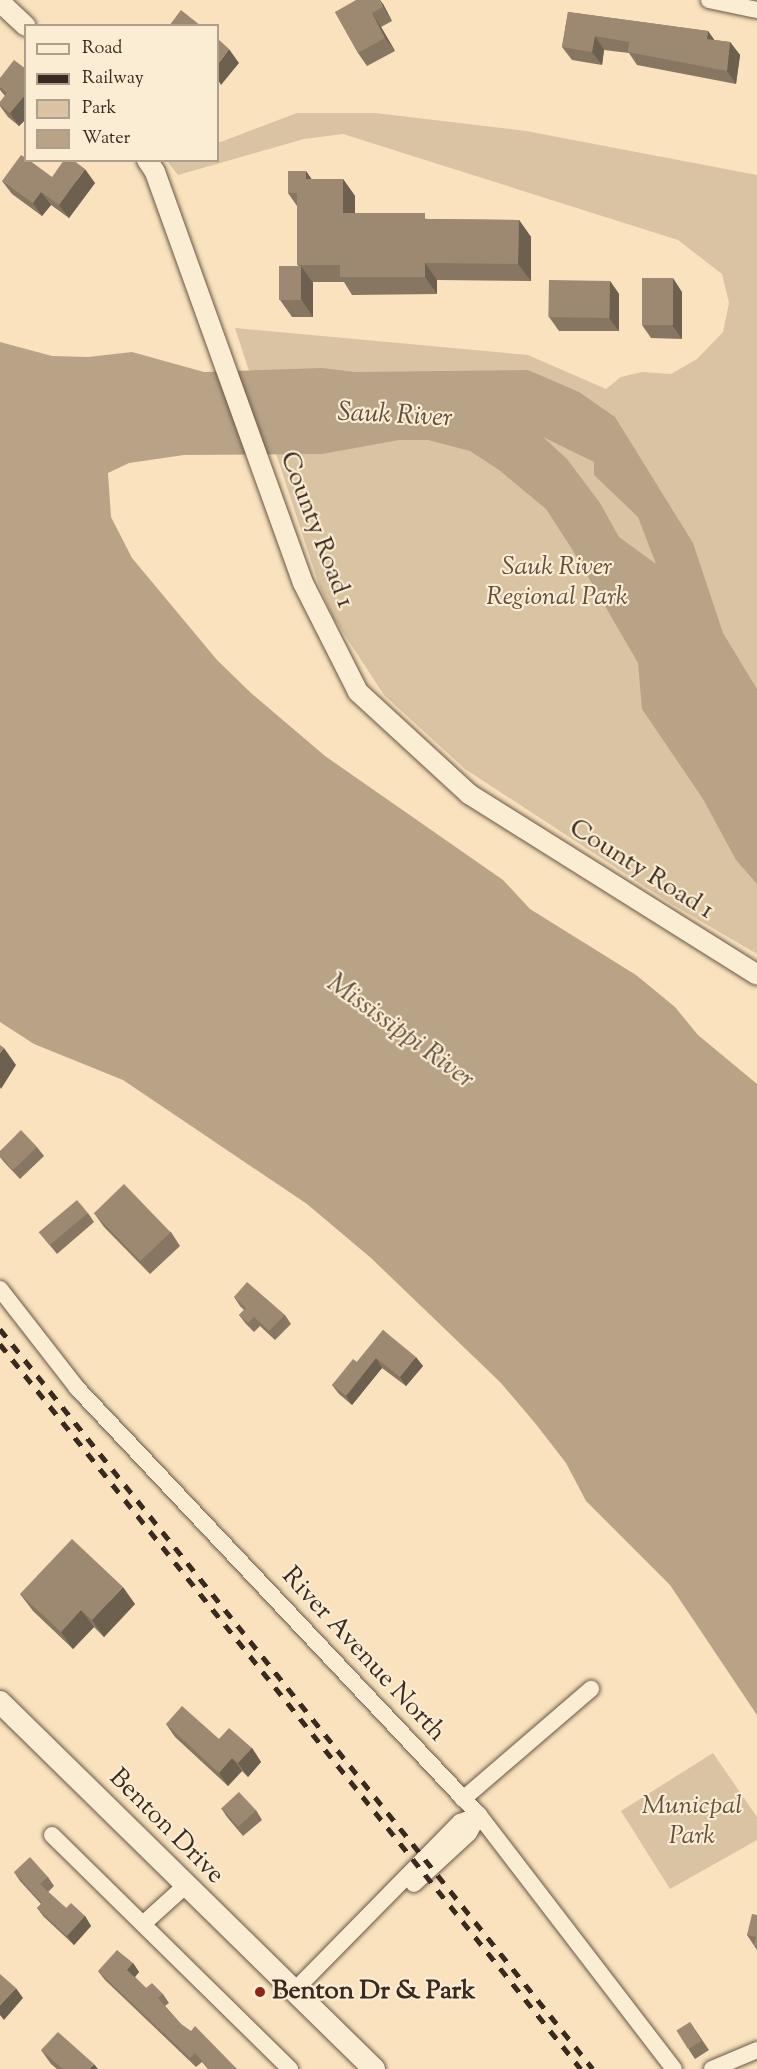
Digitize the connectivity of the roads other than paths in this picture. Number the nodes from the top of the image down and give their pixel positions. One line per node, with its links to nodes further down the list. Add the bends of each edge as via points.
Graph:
1 (709, 0): 3 (street)
2 (0, 2): 4 (street)
3 (757, 10)
4 (24, 24)
5 (148, 162): 6 (street, County Road 1, via 303,583 358,692 469,794)
6 (757, 975)
7 (0, 1289): 10 (street, River Avenue North, via 77,1388)
8 (591, 1689): 10 (street)
9 (0, 1702): 13 (main road, Benton Drive)
10 (463, 1799): 11 (street, River Avenue North)
11 (479, 1815): 15 (street, via 468,1833); 19 (street, River Avenue North)
12 (52, 1835): 14 (street)
13 (185, 1886): 14 (street); 15 (main road, Benton Drive)
14 (143, 1924): 17 (street)
15 (294, 1991): 18 (main road, Benton Drive)
16 (757, 2050): 20 (street)
17 (290, 2069)
18 (374, 2069)
19 (674, 2069)
20 (712, 2069)

